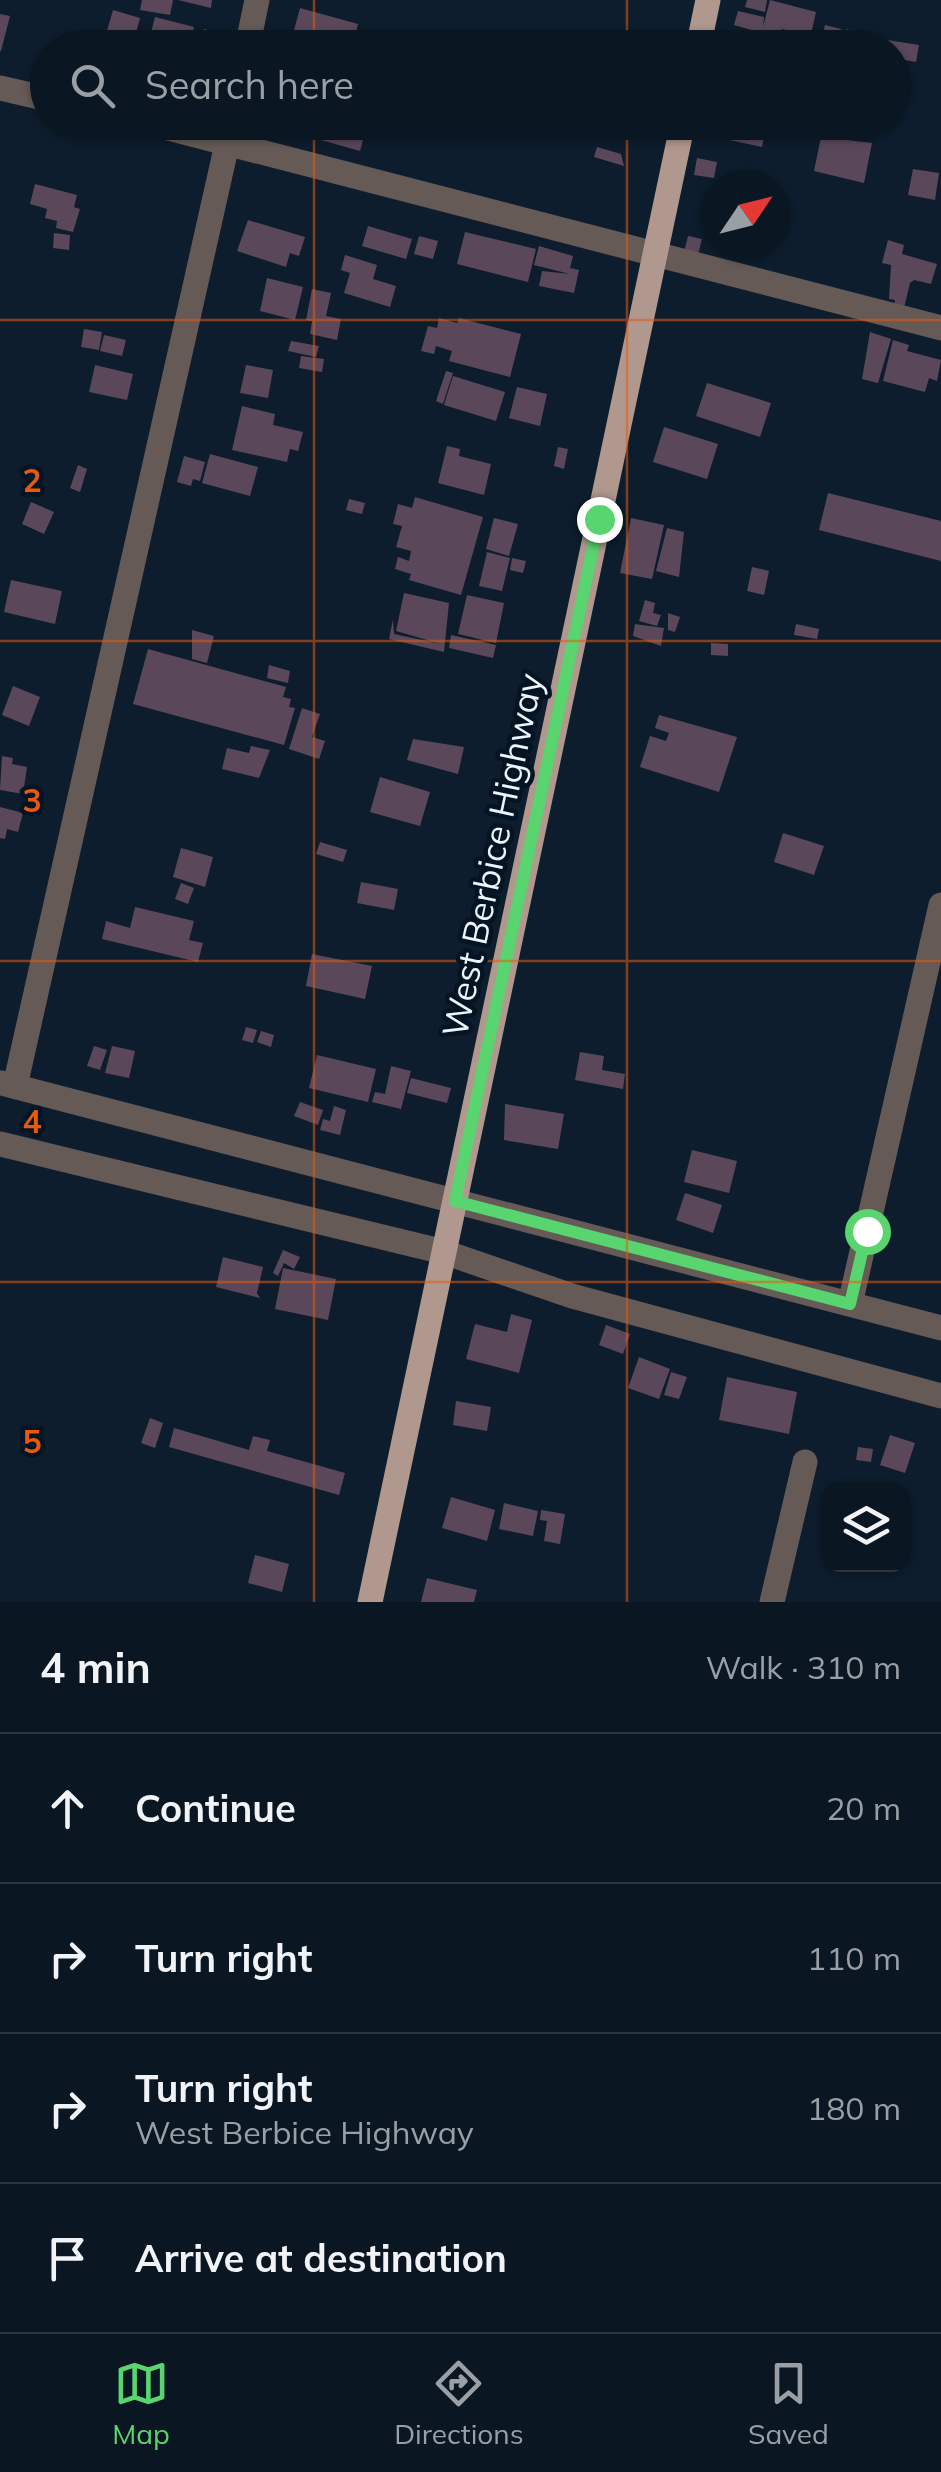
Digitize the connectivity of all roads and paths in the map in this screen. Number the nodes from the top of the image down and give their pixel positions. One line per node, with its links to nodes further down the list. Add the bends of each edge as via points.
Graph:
1 (257, 0): 3 (street)
2 (708, 0): 4 (main road)
3 (251, 30)
4 (702, 30)
5 (0, 88): 6 (street)
6 (30, 95)
7 (228, 140): 13 (street)
8 (258, 140): 10 (street)
9 (678, 140): 10 (main road, West Berbice Highway)
10 (655, 254): 11 (street); 15 (main road, West Berbice Highway)
11 (941, 328)
12 (941, 905): 17 (street)
13 (8, 1084): 15 (street)
14 (0, 1144): 16 (street)
15 (455, 1201): 16 (main road, West Berbice Highway); 17 (street)
16 (444, 1252): 19 (street, via 572,1296); 21 (main road, West Berbice Highway)
17 (850, 1304): 18 (street)
18 (941, 1328)
19 (941, 1396)
20 (805, 1462): 22 (street)
21 (370, 1602)
22 (772, 1602)

